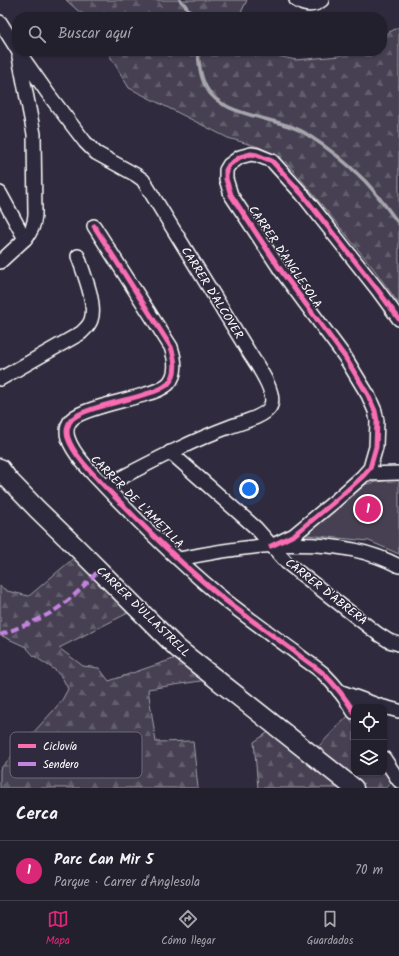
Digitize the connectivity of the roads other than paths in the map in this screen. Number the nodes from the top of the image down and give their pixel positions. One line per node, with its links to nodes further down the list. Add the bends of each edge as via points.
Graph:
1 (296, 0): 2 (street, via 303,5 311,5)
2 (322, 0)
3 (0, 22): 4 (street, CARRER D'ALCOVER)
4 (12, 42)
5 (18, 56): 9 (street, via 34,134 36,215 32,231)
6 (21, 56): 14 (street, CARRER D'ALCOVER, via 85,142 96,153 143,180 261,371 270,392 271,406 267,411)
7 (0, 193): 9 (street)
8 (94, 226): 18 (street, CARRER DE L'AMETLLA, via 171,347 175,364 172,379 162,388 90,410 73,418 69,423 67,433 71,446)
9 (25, 239): 11 (street)
10 (78, 256): 13 (street, via 92,304 93,313 89,325 81,333)
11 (0, 262)
12 (399, 319): 17 (street, CARRER D'ANGLESOLA, via 302,194 272,161 250,154 229,165 226,179 231,195 282,272 345,357 375,411 376,448 370,468)
13 (0, 379)
14 (170, 452): 18 (street, CARRER D'ALCOVER); 19 (street, CARRER D'ABRERA, via 256,528)
15 (0, 468): 30 (street, CARRER D'ULLASTRELL, via 37,510 177,648)
16 (399, 473): 17 (street)
17 (365, 474): 19 (street, CARRER D'ANGLESOLA, via 294,535)
18 (105, 486): 20 (street, CARRER DE L'AMETLLA)
19 (271, 546): 20 (street, via 235,549); 21 (street, via 329,546 375,556); 22 (street, CARRER D'ABRERA, via 287,563 378,634)
20 (179, 559): 23 (street, CARRER DE L'AMETLLA, via 259,627 324,674)
21 (399, 566)
22 (399, 644)
23 (340, 692): 24 (street); 25 (street, CARRER DE L'AMETLLA)
24 (374, 704)
25 (351, 708)
26 (387, 708): 27 (street)
27 (399, 711)
28 (387, 763): 29 (street)
29 (399, 781)
30 (354, 788)

